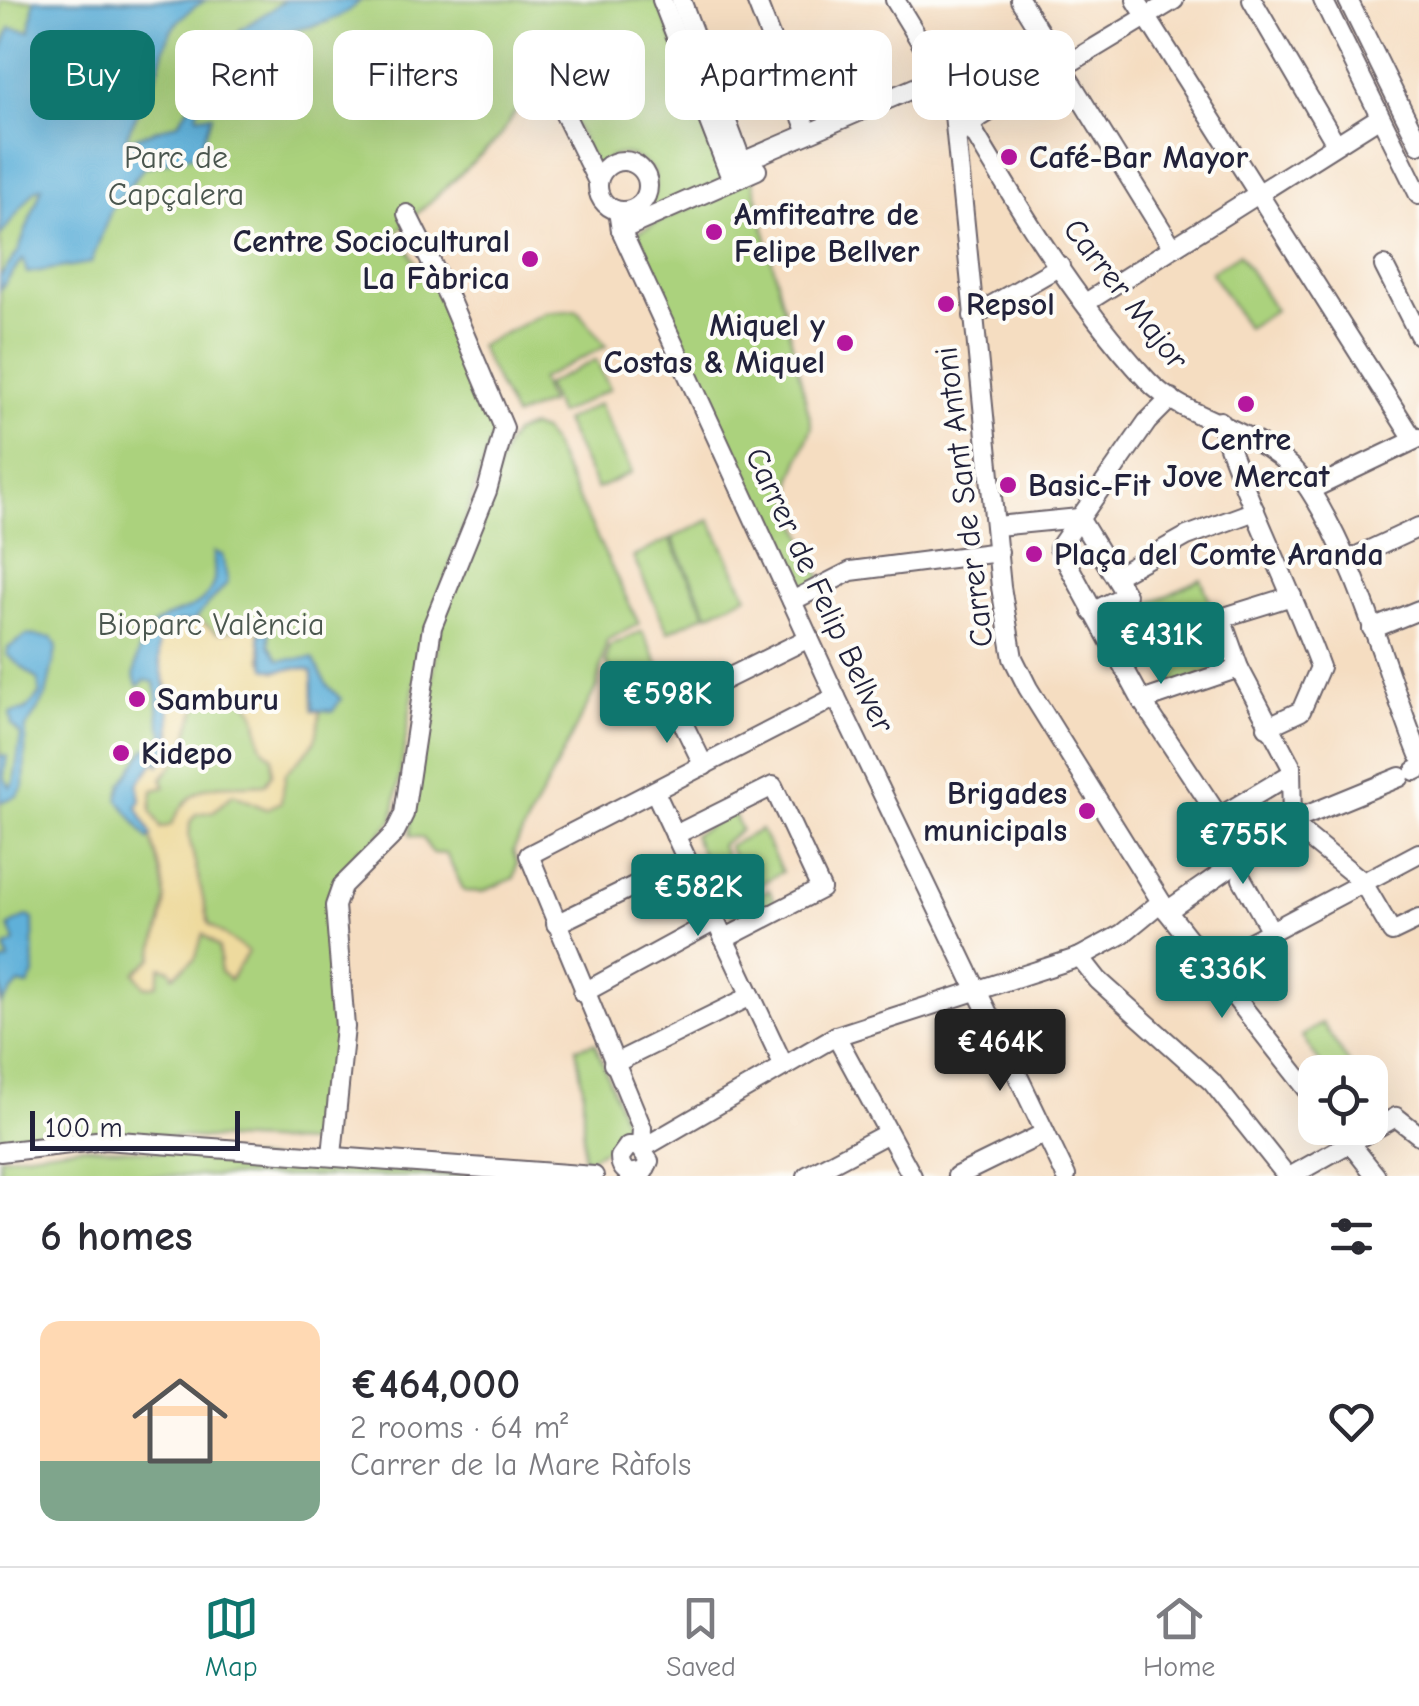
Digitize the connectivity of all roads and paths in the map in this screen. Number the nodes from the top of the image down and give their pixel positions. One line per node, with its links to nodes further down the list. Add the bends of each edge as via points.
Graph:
1 (662, 0): 28 (street)
2 (681, 0): 27 (street)
3 (756, 0): 23 (street)
4 (895, 0): 12 (street, Carrer Major)
5 (1020, 0): 13 (street)
6 (1136, 0): 11 (street)
7 (1174, 0): 11 (street)
8 (1252, 0): 24 (street)
9 (1322, 0): 17 (street)
10 (1348, 0): 25 (street)
11 (1147, 17): 14 (street); 30 (street)
12 (914, 30)
13 (1038, 30)
14 (1075, 61)
15 (912, 89): 23 (street)
16 (1075, 90): 34 (street)
17 (1380, 117): 24 (street); 31 (street)
18 (568, 120): 29 (street)
19 (955, 120): 26 (street, Carrer de Sant Antoni)
20 (968, 120): 22 (street, Carrer Major)
21 (978, 120): 22 (street)
22 (971, 124): 26 (street); 35 (street, Carrer Major)
23 (808, 133): 27 (street)
24 (1336, 144): 30 (street)
25 (1419, 144)
26 (958, 147): 38 (street, Carrer de Sant Antoni)
27 (750, 166): 28 (street)
28 (732, 181): 33 (street)
29 (598, 182): 33 (street, via 603,202); 33 (street, via 614,162 643,170 645,200)
30 (1256, 195): 34 (street); 42 (street)
31 (1419, 195)
32 (406, 214): 95 (street, via 504,428 487,491 432,627 404,814 394,834 342,886 335,906 345,1028)
33 (620, 221): 52 (street, Carrer de Felip Bellver)
34 (1173, 248): 37 (street)
35 (1060, 266): 37 (street, Carrer Major); 38 (street)
36 (1384, 266): 39 (street)
37 (1086, 302): 40 (street, Carrer Major, via 1149,382)
38 (973, 316): 46 (street, Carrer de Sant Antoni)
39 (1419, 335)
40 (1170, 398): 41 (street, Carrer Major); 45 (street)
41 (1220, 420): 43 (street, Carrer Major, via 1290,464); 44 (street)
42 (1416, 439): 43 (street)
43 (1310, 490): 49 (street, Carrer Major)
44 (1255, 511): 50 (street, via 1187,536); 51 (street)
45 (1079, 518): 46 (street); 50 (street); 54 (street, via 1059,548)
46 (997, 526): 48 (street, Carrer de Sant Antoni)
47 (1419, 526): 49 (street)
48 (998, 552): 52 (street, via 852,571); 73 (street, Carrer de Sant Antoni, via 1013,658)
49 (1344, 562): 55 (street, Carrer Major)
50 (1116, 576): 54 (street, via 1126,595)
51 (1292, 596): 57 (street, via 1221,618); 60 (street, via 1320,667 1301,711)
52 (792, 601): 56 (street, Carrer de Felip Bellver)
53 (1419, 610): 55 (street)
54 (1092, 612): 59 (street)
55 (1372, 630): 61 (street, Carrer Major)
56 (809, 638): 58 (street, Carrer de Felip Bellver); 62 (street, via 674,705)
57 (1239, 668): 59 (street); 60 (street)
58 (836, 697): 62 (street); 81 (street, Carrer de Felip Bellver)
59 (1142, 701): 65 (street)
60 (1267, 727): 63 (street)
61 (1414, 758): 66 (street)
62 (704, 766): 64 (street)
63 (1291, 774): 65 (street); 66 (street)
64 (654, 792): 68 (street); 76 (street, via 530,855)
65 (1219, 817): 67 (street)
66 (1294, 822): 72 (street); 73 (street)
67 (1199, 829)
68 (675, 835): 70 (street); 78 (street, via 773,786 782,803 821,889)
69 (1419, 853): 72 (street)
70 (686, 860): 75 (street); 76 (street)
71 (1242, 880): 77 (street)
72 (1362, 881): 74 (street, via 1392,932); 77 (street)
73 (1164, 907): 80 (street); 87 (street, Carrer de Sant Antoni)
74 (1419, 920)
75 (716, 921): 78 (street); 82 (street)
76 (556, 924): 82 (street)
77 (1271, 931): 79 (street)
78 (724, 939): 83 (street)
79 (1232, 952)
80 (1080, 957): 81 (street); 103 (street, via 1212,1082)
81 (976, 992): 84 (street); 89 (street, Carrer de Felip Bellver)
82 (583, 993): 85 (street)
83 (751, 996): 85 (street); 86 (street)
84 (836, 1036): 86 (street); 90 (street)
85 (614, 1064): 96 (street)
86 (784, 1066): 96 (street)
87 (1298, 1077)
88 (1388, 1122): 91 (street, via 1396,1117)
89 (1045, 1133): 101 (street); 102 (street, Carrer de Felip Bellver)
90 (888, 1134): 99 (street); 100 (street)
91 (1419, 1135)
92 (1348, 1145): 103 (street)
93 (1351, 1145): 104 (street)
94 (0, 1152): 95 (street, via 104,1140)
95 (332, 1155): 98 (street)
96 (649, 1155): 97 (street, via 624,1149)
97 (628, 1172): 98 (street)
98 (596, 1176)
99 (807, 1176)
100 (912, 1176)
101 (957, 1176)
102 (1066, 1176)
103 (1289, 1176)
104 (1376, 1176)

